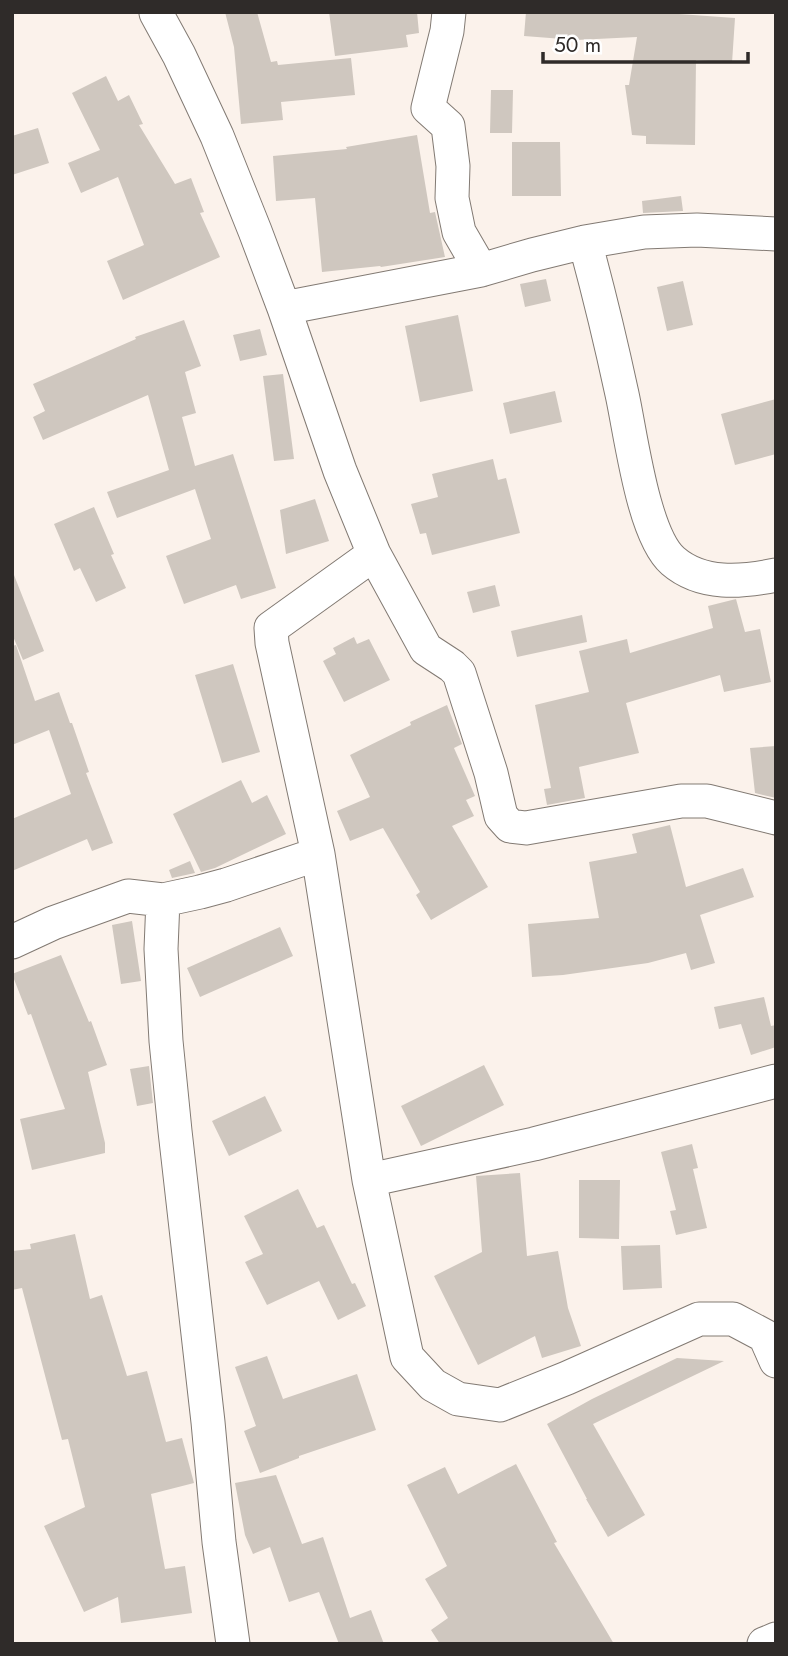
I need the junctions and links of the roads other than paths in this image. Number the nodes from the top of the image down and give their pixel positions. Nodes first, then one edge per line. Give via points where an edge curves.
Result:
1 (150, 12) edge
2 (449, 12) edge
3 (157, 13) edge
4 (776, 234) edge
5 (585, 243) junction
6 (481, 270) junction
7 (284, 309) junction
8 (374, 555) junction
9 (776, 575) edge
10 (776, 818) edge
11 (318, 854) junction
12 (163, 900) junction
13 (12, 942) edge
14 (776, 1081) edge
15 (369, 1180) junction
16 (776, 1361) edge
17 (776, 1639) edge
18 (233, 1644) edge
19 (764, 1644) edge

1 - 3 street
2 - 6 street via 428,108 449,126 452,198 459,232
3 - 7 street via 217,136
4 - 5 street via 644,232
5 - 6 street
5 - 9 street via 642,488 661,547 672,561 706,578 728,581
6 - 7 street
7 - 8 street
8 - 10 street via 426,649 459,673 501,816 510,826 526,828 707,800
8 - 11 street via 271,628
11 - 12 street via 226,885
11 - 15 street
12 - 13 street via 128,896
12 - 18 street via 161,949 173,1118
14 - 15 street via 534,1144
15 - 16 street via 407,1357 433,1385 458,1399 500,1405 699,1320 733,1319 744,1324 765,1336
17 - 19 street

